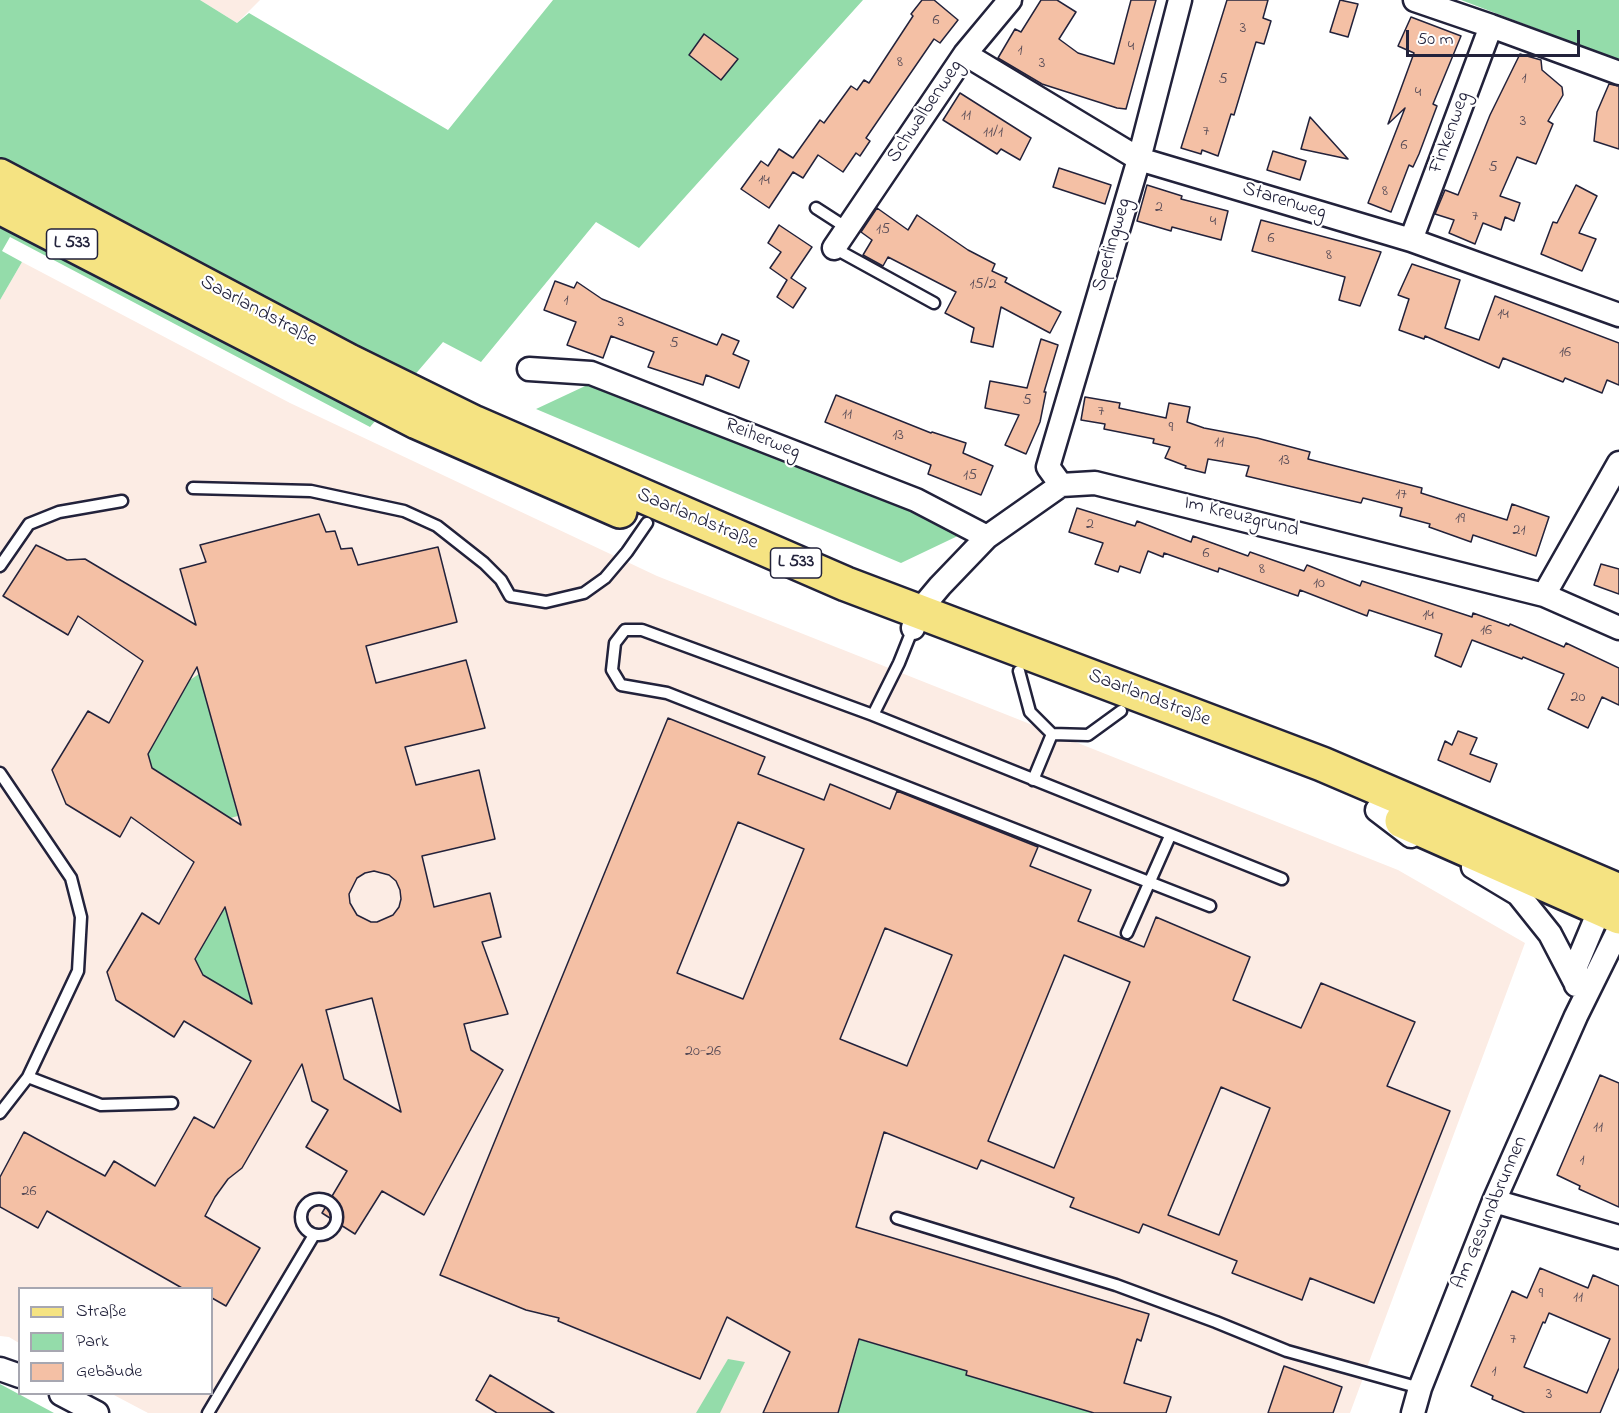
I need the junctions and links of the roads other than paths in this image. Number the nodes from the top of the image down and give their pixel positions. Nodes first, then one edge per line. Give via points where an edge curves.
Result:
1 (1010, 0) edge
2 (1180, 0) edge
3 (1415, 0) edge
4 (1491, 26) junction
5 (965, 54) junction
6 (1619, 74) edge
7 (1139, 159) junction
8 (0, 176) edge
9 (0, 207) edge
10 (816, 208) dead end
11 (847, 228) junction
12 (1410, 240) junction
13 (834, 248) joint
14 (934, 303) dead end
15 (1619, 315) edge
16 (529, 369) dead end
17 (1619, 463) edge
18 (1061, 485) junction
19 (193, 488) dead end
20 (122, 501) dead end
21 (647, 523) junction
22 (987, 537) junction
23 (0, 566) edge
24 (1544, 595) junction
25 (916, 620) junction
26 (1619, 628) edge
27 (1019, 671) junction
28 (1122, 711) junction
29 (873, 715) junction
30 (1052, 734) junction
31 (0, 772) edge
32 (1033, 780) junction
33 (1377, 810) junction
34 (1170, 836) junction
35 (1282, 879) dead end
36 (1210, 906) dead end
37 (1616, 910) edge
38 (1127, 933) dead end
39 (1576, 984) junction
40 (1576, 1016) junction
41 (28, 1077) junction
42 (172, 1103) dead end
43 (0, 1113) edge
44 (1494, 1201) junction
45 (897, 1218) dead end
46 (314, 1234) dead end
47 (1619, 1237) edge
48 (0, 1368) edge
49 (18, 1375) edge
50 (1420, 1388) junction
51 (63, 1395) edge
52 (97, 1413) edge
53 (208, 1413) edge
54 (1413, 1413) edge

1 - 5 street, Schwalbenweg
2 - 7 street, Sperlingweg
3 - 4 street
4 - 6 street
4 - 12 street, Finkenweg
5 - 7 street, Starenweg
5 - 11 street, Schwalbenweg
7 - 12 street, Starenweg
7 - 18 street, Sperlingweg via 1048,466
8 - 25 main road, Saarlandstraße / L 533 via 349,361 475,423 846,584
9 - 21 main road, Saarlandstraße / L 533 via 417,422
10 - 11 lane
11 - 13 street, Schwalbenweg
12 - 15 street, Starenweg
13 - 14 lane, Schwalbenweg
16 - 22 street, Reiherweg via 591,373 916,500
17 - 24 street
18 - 22 street
18 - 24 street, Im Kreuzgrund via 1095,483 1127,490
19 - 21 lane via 311,491 404,511 437,525 484,563 510,596 546,602 584,593 605,578
20 - 23 lane via 59,512 29,524
21 - 25 main road, Saarlandstraße / L 533 via 775,576
22 - 25 street via 940,586
24 - 26 street, Im Kreuzgrund
25 - 27 main road, Saarlandstraße / L 533
25 - 29 lane
25 - 37 main road, Saarlandstraße / L 533 via 1322,764 1457,820
27 - 28 main road, Saarlandstraße / L 533
27 - 30 lane via 1030,712
28 - 30 lane via 1088,735
28 - 33 main road, Saarlandstraße / L 533
29 - 32 lane
29 - 36 lane via 642,630 625,630 615,643 612,670 621,685 667,693
30 - 32 lane
31 - 41 lane via 70,878 81,917 78,971
32 - 34 lane
33 - 37 main road, Saarlandstraße / L 533
33 - 39 street, Am Gesundbrunnen via 1411,836 1518,894 1550,934
34 - 35 lane
34 - 38 lane
37 - 39 street, Am Gesundbrunnen via 1594,923 1576,966
37 - 40 street, Am Gesundbrunnen
39 - 40 street, Am Gesundbrunnen
40 - 44 street, Am Gesundbrunnen
41 - 42 lane via 101,1106
41 - 43 lane
44 - 47 street
44 - 50 street, Am Gesundbrunnen
45 - 50 lane via 1116,1285 1287,1351
46 - 53 lane
48 - 49 street
50 - 54 street, Am Gesundbrunnen
51 - 52 street

